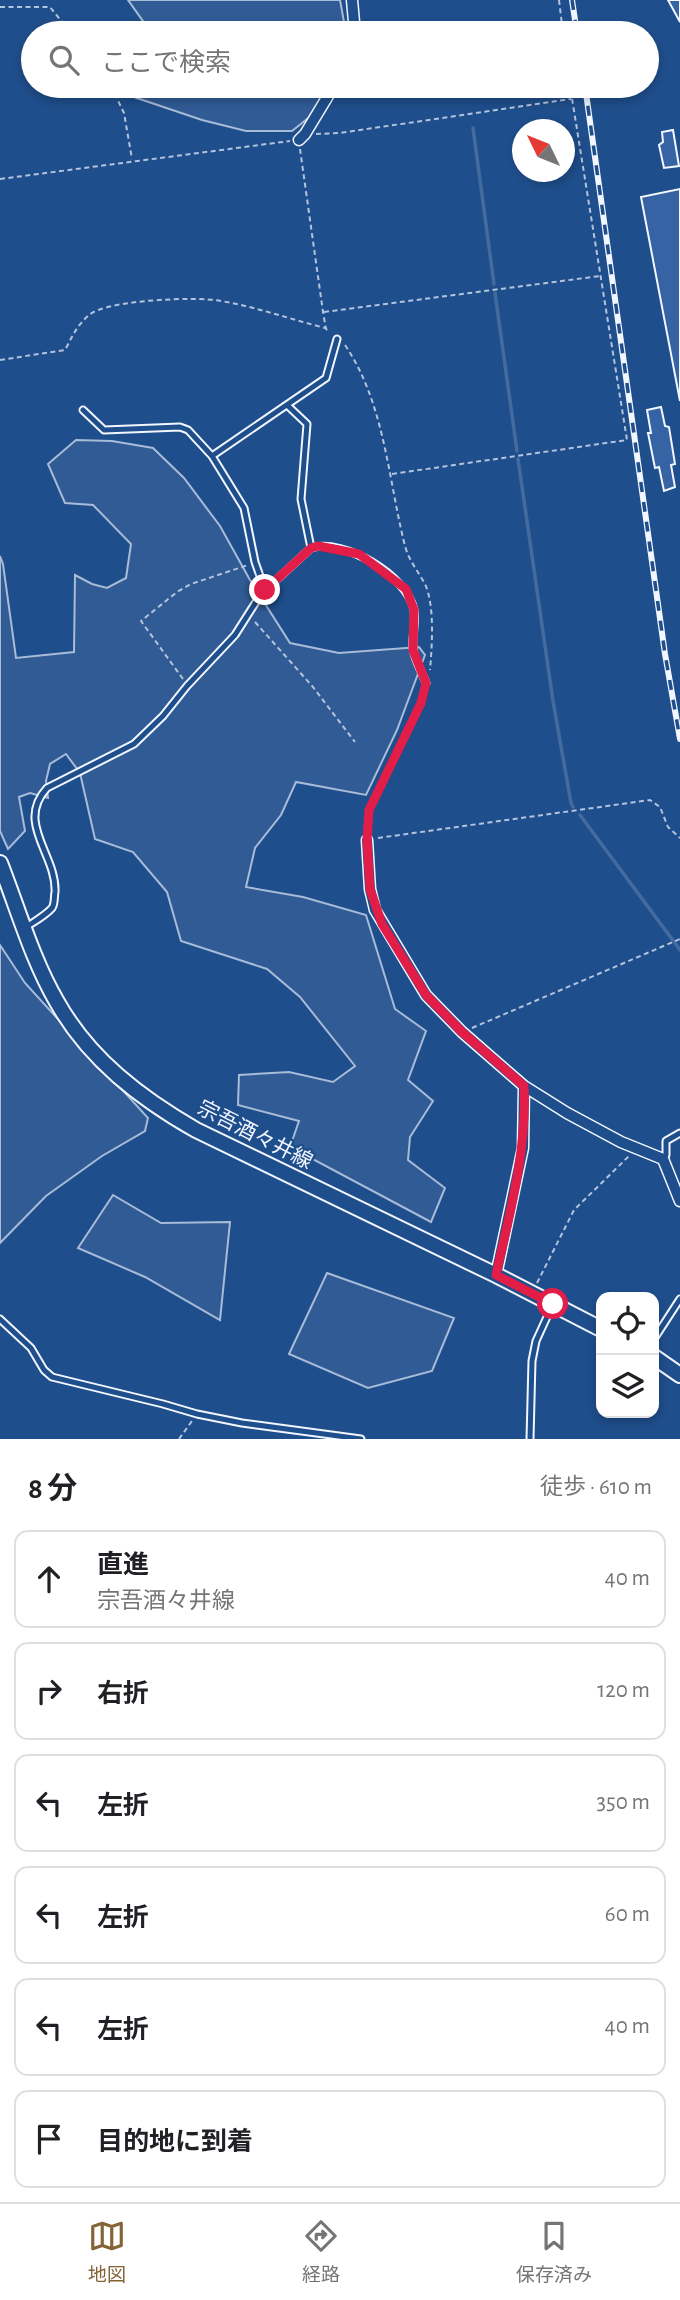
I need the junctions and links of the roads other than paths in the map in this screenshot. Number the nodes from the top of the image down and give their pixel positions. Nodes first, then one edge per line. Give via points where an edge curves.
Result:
1 (352, 0) edge
2 (354, 21) edge
3 (326, 98) edge
4 (302, 137) road end
5 (337, 339) road end
6 (287, 405) junction
7 (83, 410) dead end
8 (212, 456) junction
9 (311, 548) junction
10 (265, 590) junction
11 (426, 683) road end
12 (367, 840) road end
13 (0, 863) edge
14 (25, 928) junction
15 (524, 1086) junction
16 (680, 1133) edge
17 (663, 1159) junction
18 (680, 1201) edge
19 (496, 1275) junction
20 (680, 1299) edge
21 (553, 1304) junction
22 (0, 1319) edge
23 (596, 1326) edge
24 (659, 1331) edge
25 (659, 1360) edge
26 (680, 1375) edge
27 (361, 1439) edge
28 (530, 1439) edge

1 - 2 street
3 - 4 street
5 - 6 lane via 326,378
6 - 8 lane
6 - 9 lane via 307,424 301,499
7 - 8 lane via 104,429 180,427
8 - 10 lane via 244,508
9 - 10 lane
9 - 11 lane via 359,554 406,589 414,610 413,650
10 - 14 lane via 235,635 134,744 38,798 34,811 37,834 56,880 54,901 52,908
12 - 15 street via 370,889 382,924 426,995
13 - 14 main road, 宗吾酒々井線
14 - 19 main road, 宗吾酒々井線 via 68,1020 109,1069 166,1114
15 - 17 street via 567,1113
15 - 19 street via 523,1148
16 - 17 lane via 666,1141
17 - 18 street
19 - 21 main road, 宗吾酒々井線
20 - 24 lane
21 - 23 main road, 宗吾酒々井線
21 - 28 lane via 536,1340 532,1361
22 - 27 lane via 32,1348 52,1377 197,1414
25 - 26 main road

